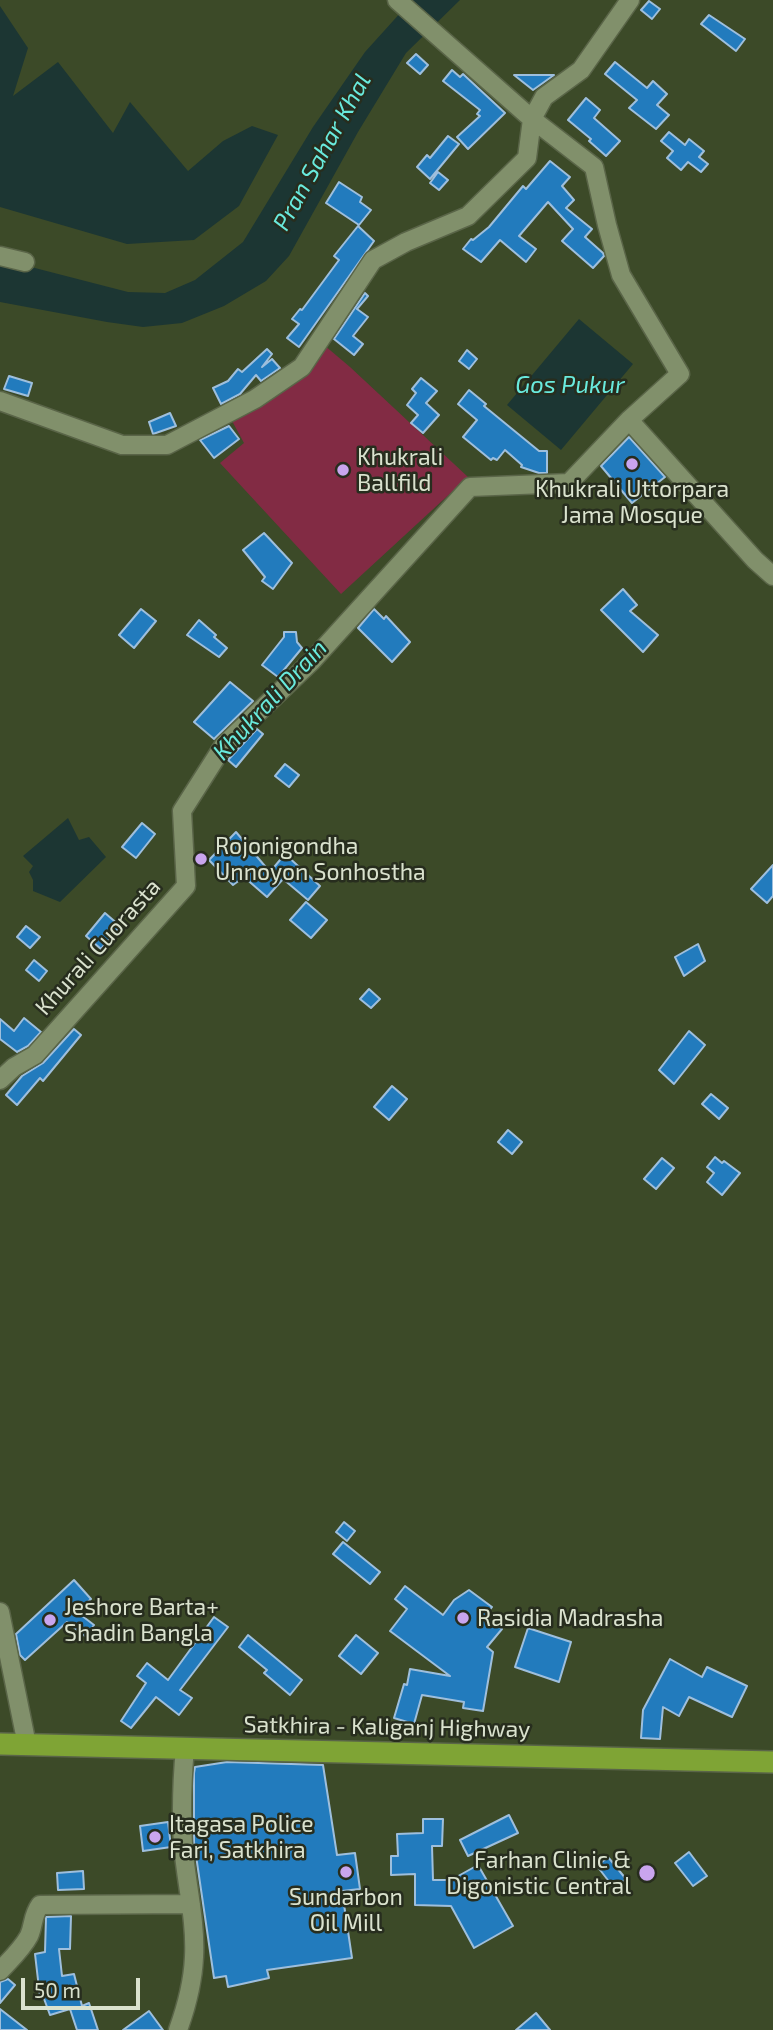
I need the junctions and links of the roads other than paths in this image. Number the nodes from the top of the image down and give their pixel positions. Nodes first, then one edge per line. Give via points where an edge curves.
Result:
1 (397, 0) edge
2 (630, 0) edge
3 (532, 119) junction
4 (0, 256) edge
5 (24, 262) dead end
6 (0, 401) edge
7 (629, 420) junction
8 (773, 576) edge
9 (0, 1080) edge
10 (0, 1612) edge
11 (0, 1744) edge
12 (27, 1745) junction
13 (185, 1748) junction
14 (773, 1762) edge
15 (191, 1904) junction
16 (0, 1970) edge
17 (178, 2030) edge

1 - 3 street
2 - 3 street via 581,70 544,97
3 - 6 street via 527,158 468,216 373,260 302,367 255,399 167,445 122,444
3 - 7 street, Khurali Cuorasta via 594,167 621,275 680,374
4 - 5 street
7 - 8 street
7 - 9 street, Khurali Cuorasta via 569,483 470,487 312,661 224,745 182,811 186,886 35,1055
10 - 12 street
11 - 12 highway, Satkhira - Kaliganj Highway
12 - 13 highway, Satkhira - Kaliganj Highway
13 - 14 highway, Satkhira - Kaliganj Highway
13 - 15 street via 183,1847
15 - 16 street via 40,1905 33,1914 30,1934
15 - 17 street via 194,1957

